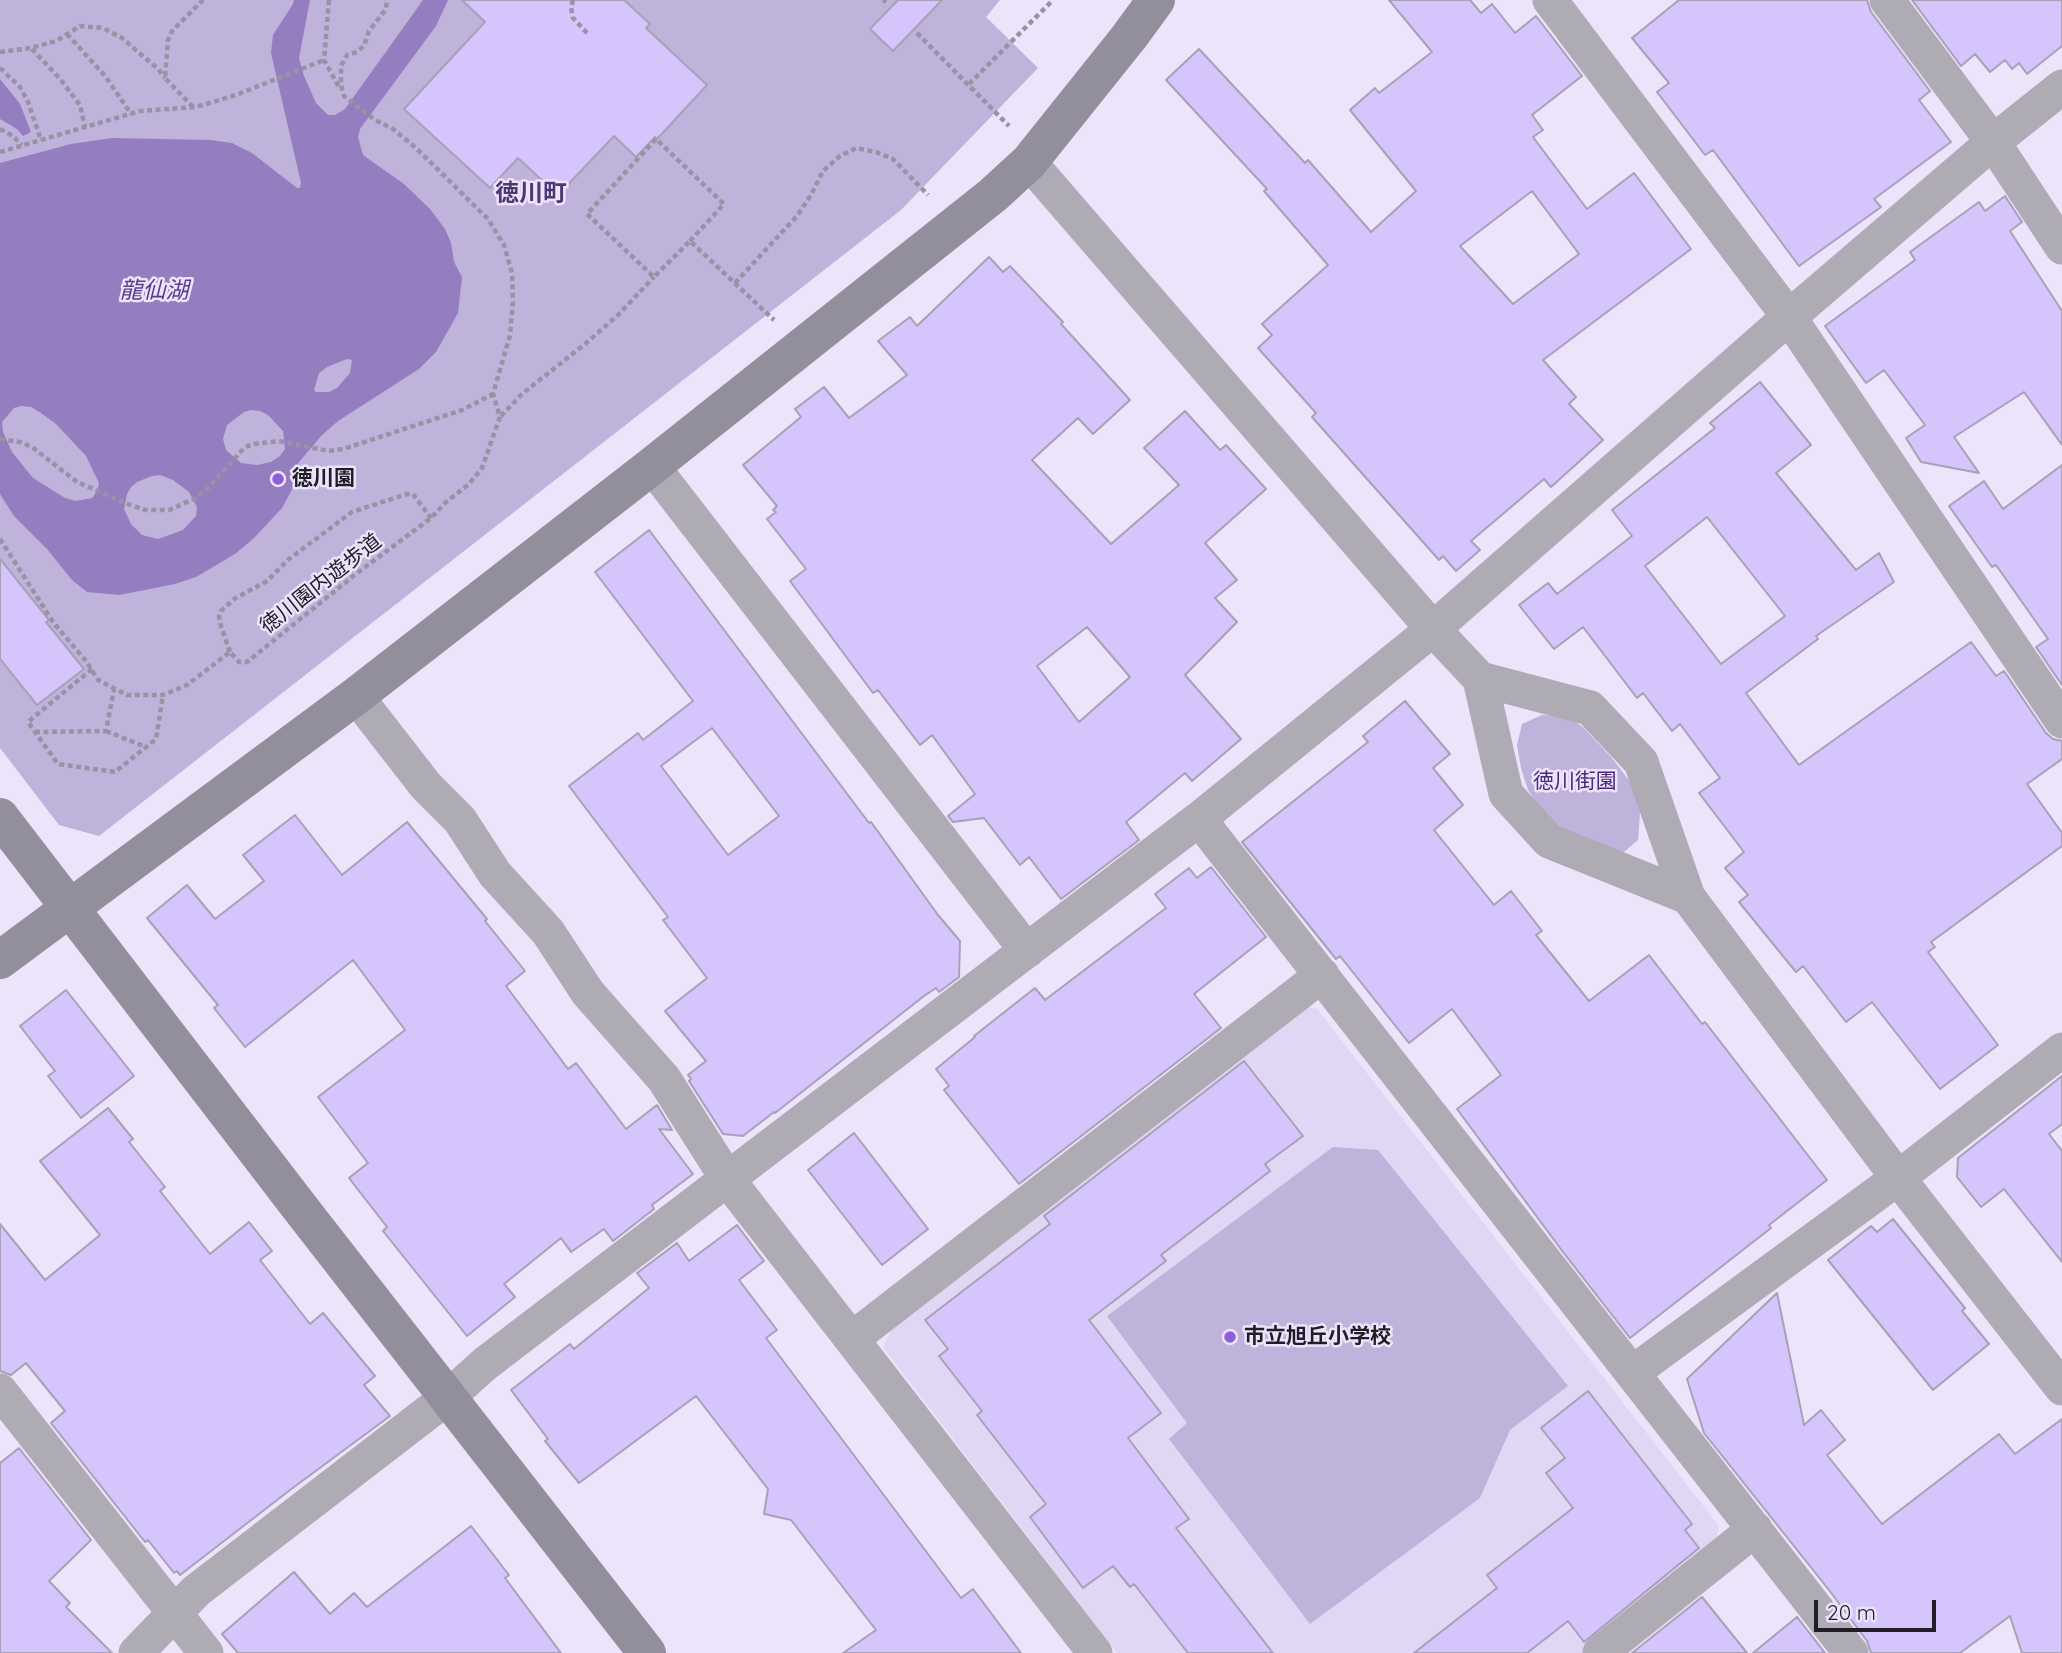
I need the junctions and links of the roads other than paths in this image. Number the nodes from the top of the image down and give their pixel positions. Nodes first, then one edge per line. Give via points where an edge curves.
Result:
1 (1156, 0) edge
2 (1550, 0) edge
3 (1887, 0) edge
4 (2062, 87) edge
5 (1993, 142) junction
6 (1029, 162) junction
7 (2062, 247) edge
8 (1789, 317) junction
9 (652, 466) junction
10 (1433, 629) junction
11 (1480, 680) junction
12 (356, 696) junction
13 (2062, 721) edge
14 (0, 817) edge
15 (1199, 819) junction
16 (1688, 897) junction
17 (71, 909) junction
18 (1027, 951) junction
19 (0, 960) edge
20 (1322, 975) junction
21 (2062, 1050) edge
22 (1898, 1178) junction
23 (728, 1180) junction
24 (853, 1338) junction
25 (1632, 1373) junction
26 (2062, 1388) edge
27 (0, 1391) edge
28 (448, 1397) junction
29 (1755, 1529) junction
30 (175, 1614) junction
31 (136, 1653) edge
32 (206, 1653) edge
33 (647, 1653) edge
34 (1095, 1653) edge
35 (1600, 1653) edge
36 (1851, 1653) edge

1 - 6 street
2 - 8 street
3 - 5 street
4 - 5 street
5 - 7 street
5 - 8 street
6 - 9 street
6 - 10 street
8 - 10 street
8 - 13 street
9 - 12 street
9 - 18 street
10 - 11 street
10 - 15 street
11 - 16 street via 1506,794 1549,841
11 - 16 street via 1590,708 1641,762
12 - 17 street
12 - 23 street via 426,786 460,820 495,874 548,932 589,993 664,1079
14 - 17 street
15 - 18 street
15 - 20 street
16 - 22 street
17 - 19 street
17 - 28 street
18 - 23 street
20 - 24 street
20 - 25 street
21 - 22 street
22 - 25 street
22 - 26 street
23 - 24 street
23 - 28 street via 486,1363
24 - 34 street
25 - 29 street
27 - 30 street
28 - 30 street via 196,1591
28 - 33 street
29 - 35 street
29 - 36 street
30 - 31 street
30 - 32 street

